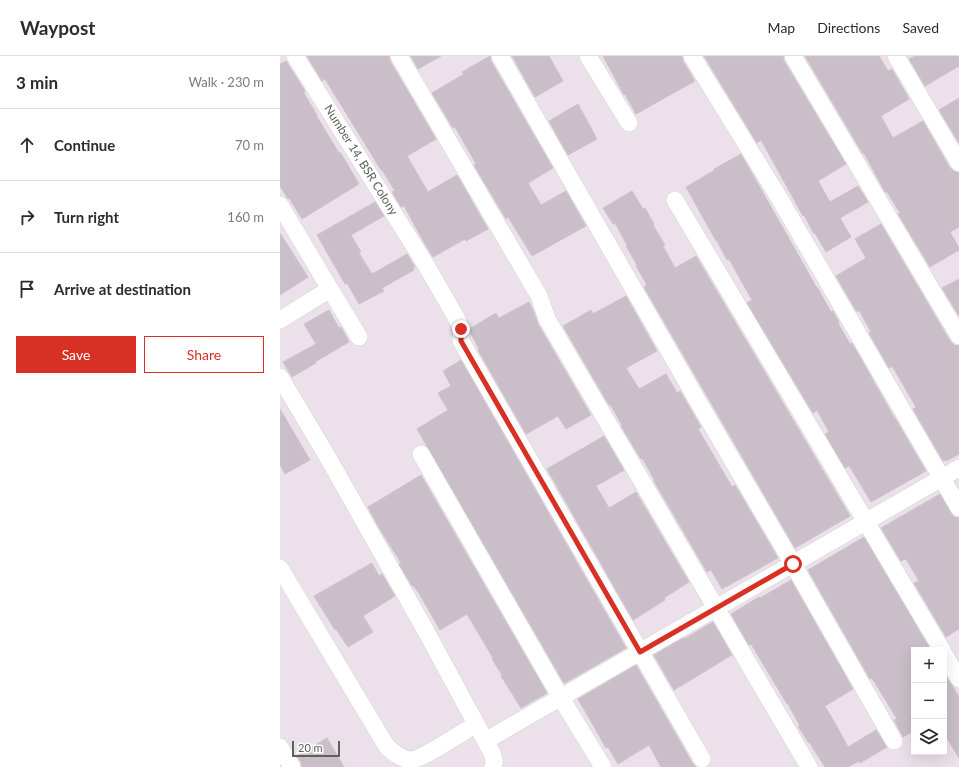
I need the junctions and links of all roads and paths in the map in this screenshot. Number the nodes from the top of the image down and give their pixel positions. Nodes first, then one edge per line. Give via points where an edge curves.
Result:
1 (295, 56) edge
2 (399, 56) edge
3 (500, 56) edge
4 (588, 56) edge
5 (692, 56) edge
6 (793, 56) edge
7 (896, 56) edge
8 (629, 123) dead end
9 (959, 163) edge
10 (675, 200) dead end
11 (280, 206) edge
12 (330, 289) junction
13 (280, 320) edge
14 (959, 336) edge
15 (359, 337) dead end
16 (280, 377) edge
17 (421, 454) dead end
18 (959, 468) edge
19 (942, 478) junction
20 (959, 508) edge
21 (866, 522) junction
22 (793, 564) junction
23 (280, 568) edge
24 (716, 609) junction
25 (940, 647) edge
26 (640, 652) junction
27 (947, 659) edge
28 (959, 679) edge
29 (561, 698) junction
30 (476, 724) junction
31 (894, 740) dead end
32 (486, 742) junction
33 (280, 747) edge
34 (702, 759) dead end
35 (420, 763) edge
36 (292, 767) edge
37 (493, 767) edge
38 (603, 767) edge
39 (809, 767) edge

1 - 26 street, Number 14, BSR Colony via 426,265 457,319 461,329 461,341
2 - 24 street via 539,296 547,319
3 - 22 street
4 - 8 street
5 - 19 street via 778,196
6 - 14 street
7 - 9 street
10 - 21 street
11 - 12 street
12 - 13 street
12 - 15 street
16 - 30 street via 422,624
17 - 29 street
18 - 19 street
19 - 20 street
19 - 21 street
21 - 22 street
21 - 25 street
22 - 24 street
22 - 31 street
23 - 35 street via 387,747 403,758
24 - 26 street
24 - 39 street
26 - 29 street
26 - 34 street, Number 14, BSR Colony
27 - 28 street
29 - 32 street
29 - 38 street
30 - 32 street
30 - 35 street via 424,755
32 - 37 street via 494,757
33 - 36 street

